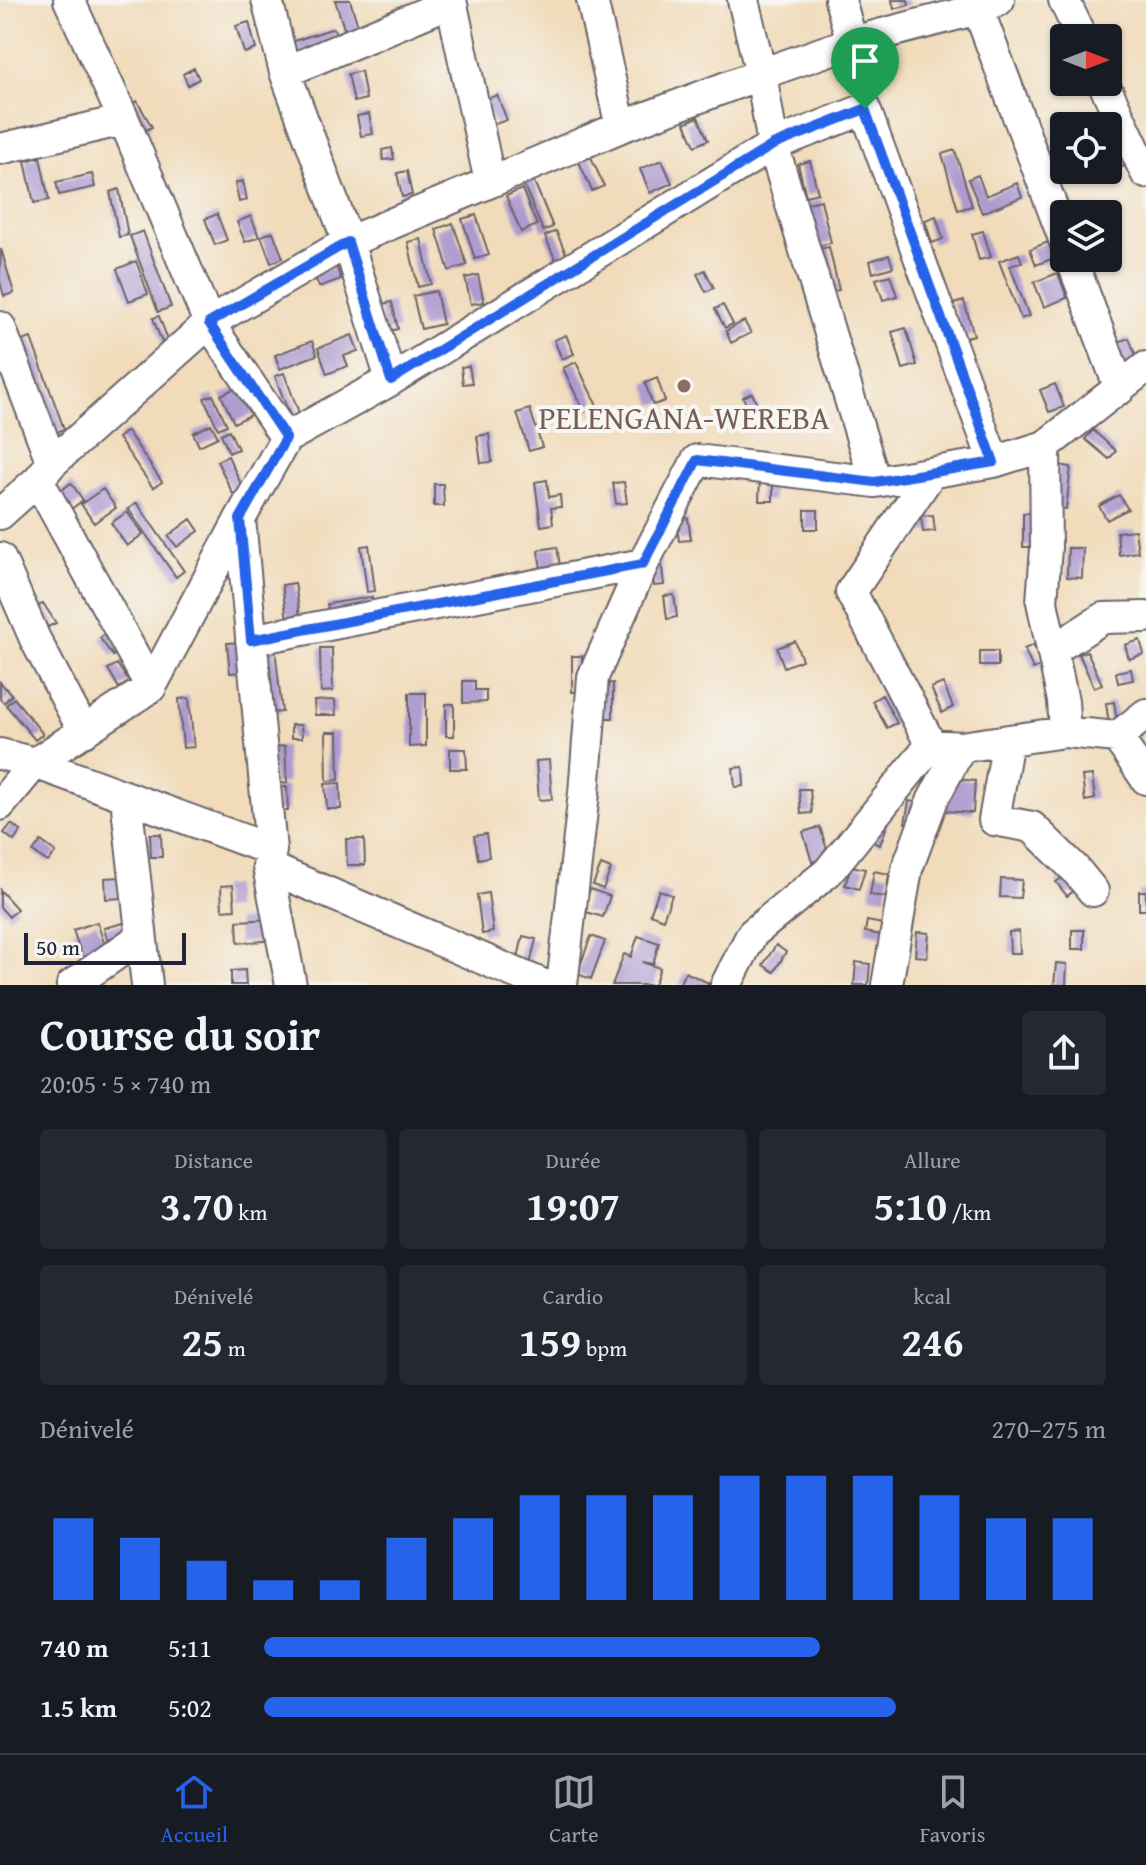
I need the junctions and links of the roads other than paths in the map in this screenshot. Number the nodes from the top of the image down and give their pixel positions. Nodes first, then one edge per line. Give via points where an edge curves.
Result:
1 (69, 0) edge
2 (267, 0) edge
3 (592, 0) edge
4 (743, 0) edge
5 (840, 0) edge
6 (1064, 0) edge
7 (451, 1) edge
8 (988, 4) edge
9 (923, 11) edge
10 (1075, 24) edge
11 (852, 42) junction
12 (285, 72) junction
13 (761, 74) junction
14 (1110, 96) edge
15 (124, 120) junction
16 (621, 127) junction
17 (773, 145) junction
18 (0, 149) edge
19 (1146, 173) edge
20 (490, 182) junction
21 (1051, 200) edge
22 (348, 242) junction
23 (1076, 272) edge
24 (209, 323) junction
25 (0, 327) edge
26 (1146, 367) edge
27 (391, 380) junction
28 (1120, 389) junction
29 (286, 438) junction
30 (1045, 446) junction
31 (994, 462) junction
32 (45, 472) junction
33 (931, 473) junction
34 (875, 482) junction
35 (0, 514) edge
36 (240, 519) junction
37 (0, 558) edge
38 (643, 564) junction
39 (1146, 617) edge
40 (251, 640) junction
41 (1052, 651) junction
42 (151, 687) junction
43 (1146, 714) edge
44 (84, 732) junction
45 (1065, 732) junction
46 (1117, 737) junction
47 (1008, 740) junction
48 (931, 745) junction
49 (961, 747) junction
50 (0, 754) edge
51 (35, 763) junction
52 (1146, 779) edge
53 (126, 798) junction
54 (0, 805) edge
55 (270, 858) junction
56 (1093, 891) dead end
57 (141, 937) junction
58 (72, 985) edge
59 (147, 985) edge
60 (291, 985) edge
61 (544, 985) edge
62 (562, 985) edge
63 (726, 985) edge
64 (887, 985) edge

1 - 15 street
2 - 12 street
3 - 16 street
4 - 13 street
5 - 11 street
6 - 10 street
7 - 12 street
7 - 20 street
8 - 9 street
8 - 21 street
9 - 11 street
11 - 13 street
12 - 22 street
13 - 16 street
13 - 17 street
14 - 19 street
15 - 18 street
15 - 24 street
16 - 20 street
17 - 27 street
17 - 31 street via 865,109
17 - 34 street
20 - 22 street
22 - 24 street
22 - 27 street
23 - 28 street
24 - 29 street
24 - 32 street
25 - 32 street
26 - 28 street
27 - 29 street
28 - 30 street
29 - 36 street
30 - 31 street
30 - 41 street via 1042,602
31 - 33 street
32 - 35 street
32 - 42 street
33 - 34 street
33 - 48 street via 851,592
34 - 38 street via 697,460
36 - 40 street
36 - 42 street
37 - 44 street
38 - 40 street
38 - 62 street via 593,677
39 - 41 street via 1103,618
40 - 55 street
41 - 45 street
42 - 44 street
43 - 46 street
44 - 51 street
45 - 46 street
45 - 47 street
46 - 52 street
47 - 49 street
47 - 56 street via 994,820 1032,827
48 - 49 street
48 - 63 street via 828,872 752,934
49 - 64 street via 933,799 907,869
50 - 51 street
51 - 53 street
51 - 54 street
53 - 55 street
53 - 57 street
55 - 60 street
55 - 61 street
57 - 58 street
57 - 59 street

